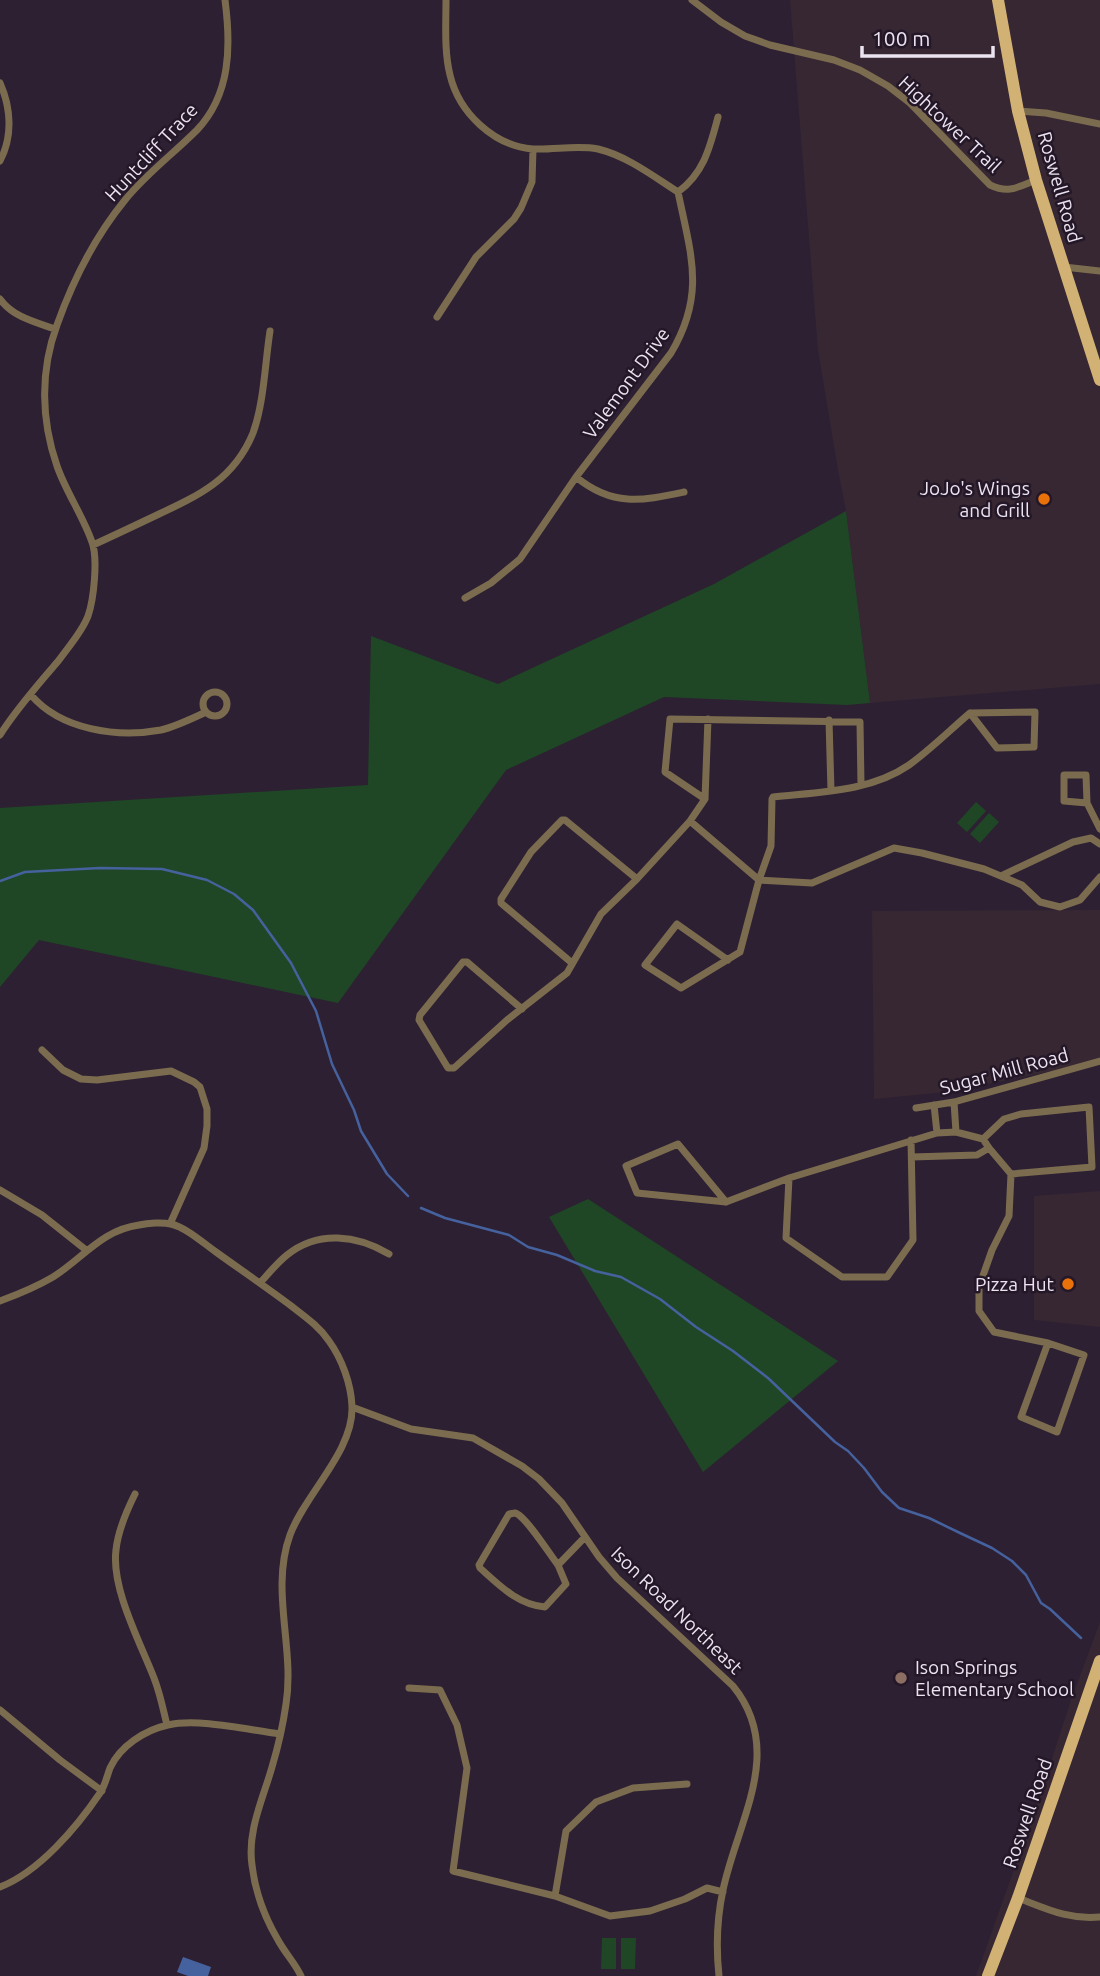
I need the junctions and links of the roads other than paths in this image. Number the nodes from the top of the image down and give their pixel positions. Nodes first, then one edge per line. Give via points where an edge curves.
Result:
1 (225, 0) edge
2 (446, 0) edge
3 (692, 0) edge
4 (998, 0) edge
5 (0, 83) edge
6 (1018, 111) junction
7 (718, 117) dead end
8 (1100, 124) edge
9 (533, 149) junction
10 (0, 161) edge
11 (1036, 180) junction
12 (678, 192) junction
13 (1064, 267) junction
14 (1100, 271) edge
15 (0, 299) edge
16 (437, 317) dead end
17 (55, 329) junction
18 (270, 331) dead end
19 (1100, 380) edge
20 (576, 477) junction
21 (684, 492) dead end
22 (93, 545) junction
23 (465, 598) dead end
24 (30, 695) junction
25 (206, 712) dead end
26 (970, 713) junction
27 (708, 719) junction
28 (829, 720) junction
29 (0, 735) edge
30 (861, 785) junction
31 (831, 791) junction
32 (705, 799) junction
33 (1087, 803) junction
34 (690, 821) junction
35 (1100, 829) edge
36 (1100, 844) edge
37 (1002, 876) junction
38 (1100, 877) edge
39 (637, 879) junction
40 (759, 880) junction
41 (727, 960) junction
42 (572, 963) junction
43 (522, 1009) junction
44 (41, 1050) dead end
45 (1100, 1061) edge
46 (954, 1102) junction
47 (934, 1105) junction
48 (916, 1108) dead end
49 (956, 1132) junction
50 (937, 1133) junction
51 (983, 1139) junction
52 (911, 1140) junction
53 (989, 1148) junction
54 (912, 1157) junction
55 (1011, 1174) junction
56 (789, 1178) junction
57 (0, 1190) edge
58 (726, 1202) junction
59 (170, 1224) junction
60 (86, 1250) junction
61 (390, 1254) dead end
62 (260, 1283) junction
63 (0, 1301) edge
64 (1048, 1343) junction
65 (352, 1407) junction
66 (135, 1494) dead end
67 (585, 1536) junction
68 (558, 1565) junction
69 (1100, 1661) edge
70 (409, 1688) dead end
71 (0, 1710) edge
72 (167, 1725) junction
73 (280, 1734) junction
74 (687, 1784) dead end
75 (102, 1791) junction
76 (0, 1887) edge
77 (723, 1892) junction
78 (555, 1896) junction
79 (1018, 1898) junction
80 (1100, 1917) edge
81 (302, 1976) edge
82 (719, 1976) edge
83 (988, 1976) edge

1 - 17 street, Huntcliff Trace via 229,52 216,102 197,129 144,178 108,221 78,272
2 - 9 street via 447,58 461,103 486,130 508,143
3 - 11 street, Hightower Trail via 745,36 834,60 888,86 990,185 1011,190
4 - 6 main road, Roswell Road
5 - 10 street via 9,123
6 - 8 street
6 - 11 main road, Roswell Road
7 - 12 street via 701,168
9 - 12 street via 605,151
9 - 16 street via 531,182 522,208 477,257
11 - 13 main road, Roswell Road
12 - 20 street, Valemont Drive via 693,264 693,292 681,336
13 - 14 street
13 - 19 main road, Roswell Road
15 - 17 street via 20,316
17 - 22 street, Huntcliff Trace via 45,379 47,428 58,469
18 - 22 street via 253,432 226,475 195,497
20 - 21 street via 598,492 623,500
20 - 23 street, Valemont Drive via 520,559
22 - 24 street, Huntcliff Trace via 94,580 87,619
24 - 25 street via 65,719 113,733 163,729
24 - 29 street, Huntcliff Trace
26 - 26 street via 997,748 1034,747 1035,712
26 - 30 street via 909,765 887,778
27 - 28 street
27 - 32 street
27 - 32 street via 670,719 665,772
28 - 30 street via 861,722
28 - 31 street
30 - 31 street
31 - 40 street via 772,799 771,846
32 - 34 street
33 - 33 street via 1064,801 1064,775 1086,775
33 - 35 street
34 - 39 street
34 - 40 street
36 - 37 street via 1091,838 1073,842
37 - 38 street via 1022,884 1040,902 1060,906 1080,900
37 - 40 street via 894,848 812,883
39 - 42 street via 601,914
39 - 42 street via 565,820 531,852 501,903
40 - 41 street via 740,952
41 - 41 street via 681,988 645,964 677,924
42 - 43 street via 567,973
43 - 43 street via 454,1068 448,1068 419,1020 467,961
44 - 59 street via 80,1079 171,1071 200,1087 207,1109 204,1148
45 - 46 street, Sugar Mill Road
46 - 47 street, Sugar Mill Road
46 - 49 street
47 - 48 street, Sugar Mill Road
47 - 50 street
49 - 50 street
49 - 51 street
50 - 52 street
51 - 53 street
51 - 55 street via 1004,1119 1089,1107 1092,1167
52 - 54 street
52 - 56 street
53 - 54 street via 976,1155
53 - 55 street
54 - 56 street via 913,1240 887,1277 842,1277 786,1238
55 - 64 street via 1009,1216 979,1287 979,1311 994,1332
56 - 58 street
57 - 60 street via 42,1214
58 - 58 street via 678,1143 626,1166 637,1193
59 - 60 street via 138,1225
59 - 62 street
60 - 63 street via 55,1276
61 - 62 street via 356,1239 320,1239 289,1254
62 - 65 street via 329,1341 346,1374
64 - 64 street via 1084,1355 1058,1432 1021,1417
65 - 67 street, Ison Road Northeast via 411,1429 472,1438 539,1479
65 - 73 street via 342,1448 297,1521 286,1549 281,1598 288,1685
66 - 72 street via 119,1532 116,1568
67 - 68 street
67 - 77 street, Ison Road Northeast via 617,1578 733,1686 746,1705 756,1739 757,1772
68 - 68 street via 525,1521 512,1512 479,1565 517,1598 537,1607 545,1607 566,1584
69 - 79 main road, Roswell Road
70 - 78 street via 440,1690 457,1725 467,1768 453,1871
71 - 75 street
72 - 73 street via 193,1722
72 - 75 street via 123,1749
73 - 81 street via 254,1825 251,1862 267,1919
74 - 78 street via 633,1788 596,1802 566,1832
75 - 76 street via 43,1861
77 - 78 street via 707,1888 650,1911 610,1916
77 - 82 street, Ison Road Northeast
79 - 80 street via 1067,1916
79 - 83 main road, Roswell Road

